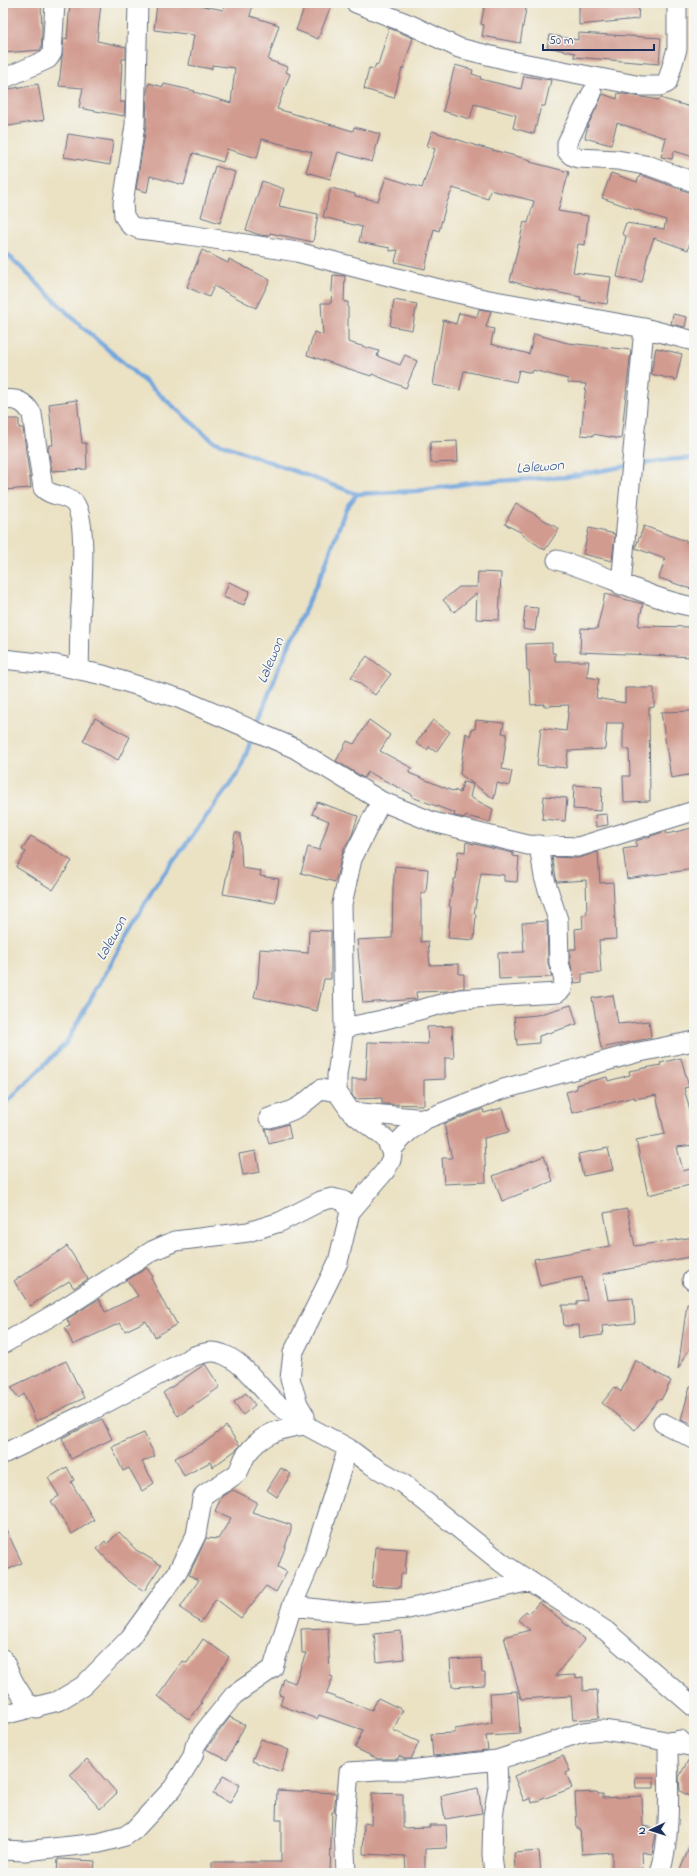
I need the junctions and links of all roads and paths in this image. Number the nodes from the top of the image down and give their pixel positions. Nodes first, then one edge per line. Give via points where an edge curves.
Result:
1 (55, 3) edge
2 (138, 3) edge
3 (356, 3) edge
4 (677, 3) edge
5 (3, 79) edge
6 (597, 86) junction
7 (694, 182) edge
8 (644, 328) junction
9 (694, 340) edge
10 (3, 400) edge
11 (557, 560) dead end
12 (622, 585) junction
13 (694, 607) edge
14 (3, 659) edge
15 (80, 670) junction
16 (382, 801) junction
17 (694, 811) edge
18 (539, 845) junction
19 (344, 1028) junction
20 (694, 1041) edge
21 (337, 1092) junction
22 (352, 1112) junction
23 (269, 1118) dead end
24 (426, 1119) junction
25 (391, 1150) junction
26 (350, 1212) junction
27 (3, 1344) edge
28 (663, 1423) dead end
29 (305, 1425) junction
30 (694, 1439) edge
31 (348, 1448) junction
32 (3, 1454) edge
33 (530, 1581) junction
34 (292, 1606) junction
35 (3, 1659) edge
36 (694, 1707) edge
37 (37, 1708) junction
38 (3, 1715) edge
39 (694, 1737) edge
40 (668, 1743) junction
41 (694, 1747) edge
42 (497, 1760) junction
43 (3, 1850) edge
44 (346, 1873) edge
45 (494, 1873) edge
46 (660, 1873) edge

1 - 5 street via 52,53 48,59
2 - 8 street via 134,124 122,203 124,216 130,225 139,229 297,252 435,288
3 - 6 street via 459,48 583,74
4 - 6 street via 677,49 667,83 660,86
6 - 7 street via 567,144 572,156 650,166
8 - 9 street
8 - 12 street
10 - 15 street via 20,400 32,414 43,488 46,492 71,500 78,508 84,567
11 - 12 street via 582,567
12 - 13 street via 676,604
14 - 15 street
15 - 16 street via 104,674 181,699 294,748
16 - 18 street via 432,822 528,845
16 - 19 street via 352,859 342,904
17 - 18 street via 578,847
18 - 19 street via 544,878 558,920 559,963 564,980 562,989 557,993 460,999
19 - 21 street
20 - 24 street via 636,1053 500,1090
21 - 22 street
21 - 23 street via 321,1089 293,1111
22 - 24 street
22 - 25 street via 386,1139
24 - 25 street via 408,1132
25 - 26 street via 391,1160 385,1170
26 - 27 street via 344,1201 332,1198 280,1222 248,1232 175,1241 152,1251
26 - 29 street via 338,1262 293,1353 290,1379 298,1404 306,1416
28 - 30 street
29 - 31 street
29 - 32 street via 275,1402 230,1358 207,1351
29 - 37 street via 285,1427 262,1438 246,1455 237,1473 204,1495 196,1535 180,1566 129,1639 83,1686 58,1701
31 - 33 street via 402,1483 502,1563
31 - 34 street via 315,1552
33 - 34 street via 408,1610 354,1613
33 - 36 street via 606,1631
34 - 43 street via 273,1668 234,1695 204,1732 173,1788 134,1830 125,1836 99,1843 25,1851
35 - 37 street via 26,1702
37 - 38 street
39 - 40 street
40 - 41 street
40 - 42 street via 602,1730 583,1732
40 - 46 street via 665,1857
42 - 44 street via 409,1770 349,1772 344,1830
42 - 45 street via 498,1788 493,1816

